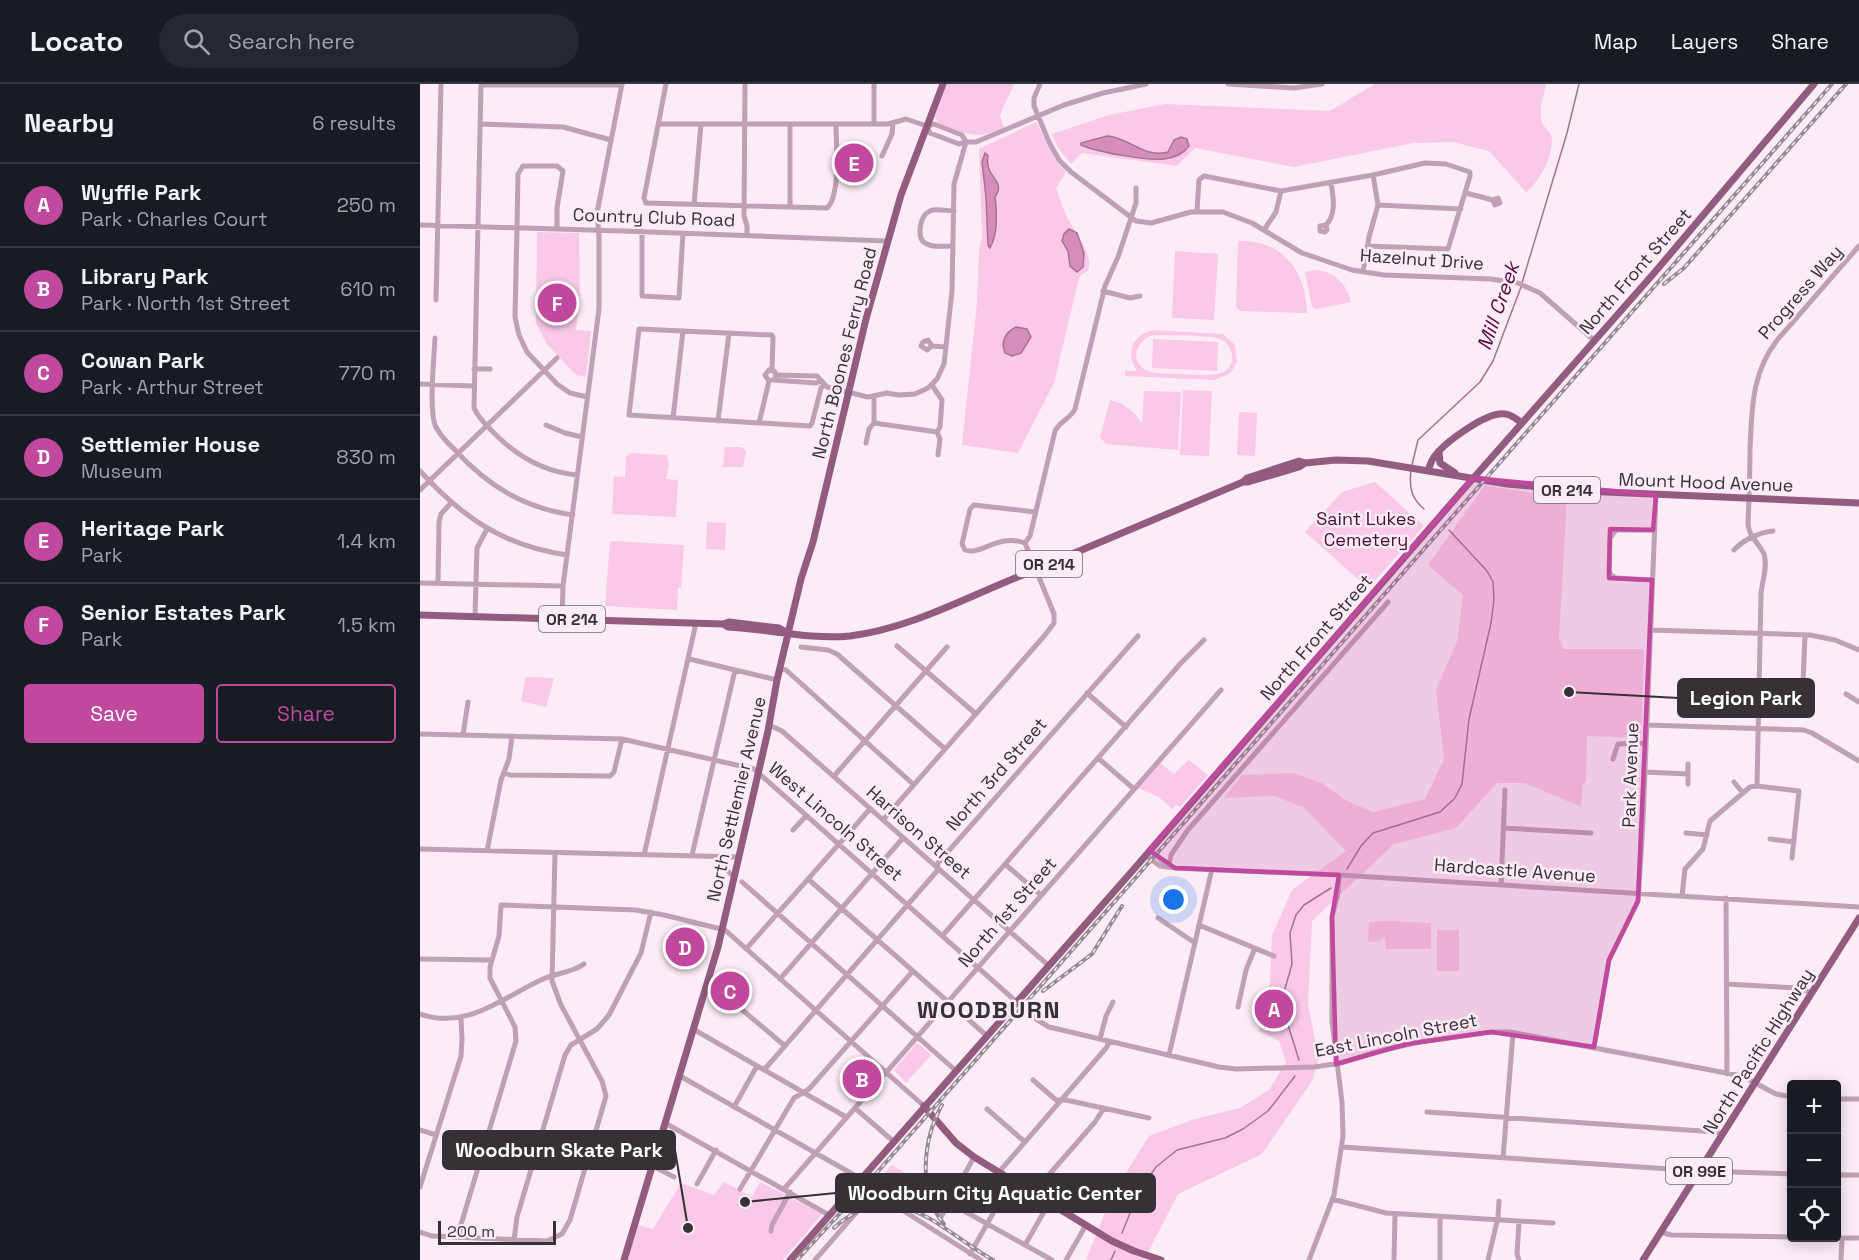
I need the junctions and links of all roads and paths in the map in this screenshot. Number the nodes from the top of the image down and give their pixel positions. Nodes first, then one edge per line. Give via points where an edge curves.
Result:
1 (441, 84) edge
2 (481, 84) edge
3 (666, 84) edge
4 (745, 84) edge
5 (874, 84) edge
6 (943, 84) edge
7 (1040, 84) edge
8 (1146, 84) edge
9 (1228, 84) edge
10 (1322, 84) edge
11 (1814, 84) edge
12 (622, 85) edge
13 (1129, 86) edge
14 (1287, 86) edge
15 (1038, 117) junction
16 (892, 123) junction
17 (480, 124) junction
18 (659, 124) junction
19 (701, 124) junction
20 (744, 124) junction
21 (790, 124) junction
22 (836, 124) junction
23 (874, 124) junction
24 (927, 126) junction
25 (611, 140) junction
26 (966, 142) junction
27 (882, 156) dead end
28 (1374, 175) junction
29 (1331, 182) junction
30 (1136, 188) dead end
31 (1281, 190) junction
32 (1466, 193) junction
33 (1493, 200) dead end
34 (694, 204) junction
35 (744, 206) junction
36 (1378, 206) junction
37 (790, 207) junction
38 (1461, 209) junction
39 (954, 211) junction
40 (1197, 211) junction
41 (1131, 218) junction
42 (420, 225) edge
43 (1326, 225) dead end
44 (438, 226) junction
45 (477, 226) junction
46 (517, 228) junction
47 (557, 229) junction
48 (598, 230) junction
49 (1264, 230) junction
50 (642, 231) junction
51 (682, 233) junction
52 (747, 235) junction
53 (887, 242) junction
54 (953, 246) junction
55 (1367, 246) junction
56 (1859, 246) edge
57 (1363, 272) junction
58 (1103, 291) junction
59 (1140, 296) dead end
60 (436, 300) dead end
61 (683, 331) junction
62 (729, 333) junction
63 (435, 338) dead end
64 (1594, 340) junction
65 (932, 346) dead end
66 (946, 347) junction
67 (557, 358) dead end
68 (474, 369) junction
69 (490, 369) dead end
70 (544, 371) junction
71 (773, 376) junction
72 (823, 382) junction
73 (420, 384) edge
74 (434, 385) junction
75 (932, 385) junction
76 (474, 386) junction
77 (848, 393) junction
78 (874, 396) junction
79 (587, 397) junction
80 (673, 418) junction
81 (718, 421) junction
82 (759, 423) junction
83 (874, 423) junction
84 (1521, 423) junction
85 (546, 425) dead end
86 (487, 426) junction
87 (937, 432) junction
88 (582, 437) junction
89 (866, 443) dead end
90 (1439, 451) junction
91 (458, 453) junction
92 (938, 455) dead end
93 (1428, 470) junction
94 (420, 471) edge
95 (577, 476) junction
96 (1461, 476) junction
97 (429, 481) junction
98 (420, 489) edge
99 (1656, 495) junction
100 (1749, 499) junction
101 (451, 503) junction
102 (1859, 503) edge
103 (1035, 513) junction
104 (573, 515) junction
105 (487, 529) junction
106 (1653, 530) junction
107 (1773, 531) dead end
108 (1752, 538) junction
109 (1025, 543) junction
110 (1734, 550) dead end
111 (567, 555) junction
112 (1036, 569) junction
113 (1652, 580) junction
114 (420, 583) edge
115 (438, 583) junction
116 (476, 584) junction
117 (563, 586) junction
118 (1388, 602) dead end
119 (420, 615) edge
120 (475, 616) junction
121 (562, 619) junction
122 (696, 623) junction
123 (1650, 630) junction
124 (789, 633) junction
125 (1761, 633) junction
126 (1804, 635) junction
127 (1138, 636) dead end
128 (1204, 640) dead end
129 (897, 646) dead end
130 (801, 647) dead end
131 (947, 647) dead end
132 (1859, 650) edge
133 (689, 660) junction
134 (780, 669) junction
135 (735, 670) junction
136 (927, 671) junction
137 (777, 680) junction
138 (1803, 683) dead end
139 (1221, 690) dead end
140 (1087, 693) junction
141 (1846, 694) dead end
142 (468, 702) dead end
143 (1859, 702) edge
144 (896, 706) junction
145 (976, 714) junction
146 (769, 725) junction
147 (1647, 725) junction
148 (1126, 727) junction
149 (1759, 728) junction
150 (420, 734) edge
151 (463, 735) junction
152 (512, 736) junction
153 (622, 739) junction
154 (864, 741) junction
155 (1646, 743) junction
156 (668, 749) junction
157 (945, 749) junction
158 (1098, 758) junction
159 (714, 759) junction
160 (1613, 759) dead end
161 (1859, 761) edge
162 (1688, 764) dead end
163 (1645, 772) junction
164 (504, 773) junction
165 (758, 773) junction
166 (1688, 774) junction
167 (834, 776) junction
168 (1734, 782) dead end
169 (913, 784) junction
170 (1688, 784) dead end
171 (1757, 786) junction
172 (1134, 789) junction
173 (1505, 790) dead end
174 (1743, 793) junction
175 (870, 809) junction
176 (806, 816) junction
177 (883, 820) junction
178 (1503, 828) junction
179 (793, 830) dead end
180 (1686, 832) dead end
181 (1591, 833) dead end
182 (1707, 835) junction
183 (903, 838) junction
184 (1770, 839) dead end
185 (1794, 842) junction
186 (839, 844) junction
187 (420, 849) edge
188 (487, 851) junction
189 (555, 853) junction
190 (1147, 853) junction
191 (644, 855) junction
192 (692, 855) junction
193 (719, 856) junction
194 (739, 857) junction
195 (1792, 858) dead end
196 (1005, 864) junction
197 (1168, 866) junction
198 (937, 867) junction
199 (1212, 869) junction
200 (872, 873) junction
201 (1339, 875) junction
202 (734, 877) junction
203 (808, 879) junction
204 (742, 882) dead end
205 (1501, 885) junction
206 (1639, 893) junction
207 (1041, 895) junction
208 (1682, 896) junction
209 (1726, 898) junction
210 (974, 900) junction
211 (908, 905) junction
212 (554, 907) junction
213 (1859, 907) edge
214 (842, 908) junction
215 (651, 912) junction
216 (777, 914) junction
217 (1158, 918) dead end
218 (1859, 918) edge
219 (1199, 925) junction
220 (722, 929) junction
221 (1010, 931) junction
222 (943, 935) junction
223 (877, 939) junction
224 (1195, 943) junction
225 (810, 944) junction
226 (1254, 948) junction
227 (746, 949) junction
228 (1274, 956) dead end
229 (420, 958) edge
230 (491, 960) junction
231 (584, 964) dead end
232 (1048, 965) junction
233 (978, 966) junction
234 (913, 971) junction
235 (552, 975) junction
236 (846, 975) junction
237 (780, 979) junction
238 (708, 981) junction
239 (1726, 984) junction
240 (1812, 993) junction
241 (1017, 1000) junction
242 (501, 1001) junction
243 (947, 1001) junction
244 (1113, 1002) dead end
245 (881, 1006) junction
246 (1238, 1007) dead end
247 (815, 1010) junction
248 (421, 1015) edge
249 (461, 1018) junction
250 (420, 1024) edge
251 (693, 1029) junction
252 (1513, 1033) junction
253 (986, 1035) junction
254 (917, 1036) junction
255 (1100, 1039) junction
256 (580, 1040) junction
257 (850, 1041) junction
258 (1109, 1041) junction
259 (785, 1046) junction
260 (1594, 1047) junction
261 (1169, 1055) junction
262 (1336, 1064) junction
263 (758, 1066) junction
264 (764, 1070) junction
265 (955, 1070) junction
266 (886, 1072) junction
267 (1728, 1074) junction
268 (680, 1076) junction
269 (1033, 1080) dead end
270 (1755, 1083) junction
271 (803, 1092) junction
272 (1787, 1096) edge
273 (1841, 1099) edge
274 (1859, 1099) edge
275 (1061, 1100) junction
276 (924, 1106) junction
277 (734, 1107) junction
278 (855, 1108) junction
279 (1104, 1108) junction
280 (987, 1109) dead end
281 (1427, 1112) dead end
282 (846, 1117) junction
283 (1506, 1117) junction
284 (1149, 1118) dead end
285 (666, 1123) junction
286 (420, 1130) edge
287 (775, 1130) junction
288 (597, 1132) junction
289 (1723, 1134) junction
290 (436, 1135) junction
291 (893, 1141) junction
292 (1025, 1142) junction
293 (1341, 1147) junction
294 (657, 1150) junction
295 (716, 1150) junction
296 (815, 1153) junction
297 (974, 1157) junction
298 (1503, 1158) junction
299 (652, 1166) junction
300 (751, 1171) junction
301 (1700, 1171) junction
302 (999, 1172) junction
303 (1787, 1174) edge
304 (1841, 1175) edge
305 (1859, 1175) edge
306 (674, 1177) dead end
307 (860, 1179) junction
308 (1012, 1180) junction
309 (421, 1182) edge
310 (697, 1184) dead end
311 (740, 1189) dead end
312 (787, 1191) junction
313 (874, 1192) junction
314 (1033, 1192) junction
315 (932, 1193) dead end
316 (1332, 1199) junction
317 (1499, 1202) dead end
318 (950, 1203) junction
319 (1049, 1203) junction
320 (1395, 1214) junction
321 (829, 1215) junction
322 (941, 1217) dead end
323 (1440, 1217) junction
324 (1497, 1220) junction
325 (1519, 1222) junction
326 (1553, 1223) dead end
327 (987, 1224) junction
328 (1086, 1225) junction
329 (420, 1232) edge
330 (771, 1232) dead end
331 (1661, 1232) junction
332 (459, 1237) junction
333 (1787, 1237) edge
334 (1842, 1238) joint
335 (1858, 1238) edge
336 (514, 1240) junction
337 (1025, 1245) junction
338 (970, 1254) junction
339 (624, 1260) edge
340 (789, 1260) edge
341 (815, 1260) edge
342 (981, 1260) edge
343 (1052, 1260) edge
344 (1066, 1260) edge
345 (1161, 1260) edge
346 (1309, 1260) edge
347 (1394, 1260) edge
348 (1440, 1260) edge
349 (1488, 1260) edge
350 (1520, 1260) edge
351 (1643, 1260) edge
352 (1841, 1260) edge

1 - 44 street
2 - 12 street
2 - 17 street
3 - 18 street
4 - 20 street
5 - 23 street
6 - 24 main road, North Boones Ferry Road
7 - 15 street via 1034,104
8 - 13 street
9 - 14 street
10 - 14 street
11 - 64 main road, North Front Street
12 - 25 street
13 - 15 street
15 - 26 street via 985,140
15 - 41 street via 1064,166
16 - 23 street
16 - 24 street via 906,119
16 - 27 street via 892,134
17 - 25 street via 563,127
17 - 45 street
18 - 19 street
18 - 34 street via 644,201
19 - 20 street
19 - 34 street
20 - 21 street
20 - 35 street
21 - 22 street
21 - 37 street
22 - 23 street
22 - 37 street via 836,177 830,207
24 - 26 street via 934,124 962,135
24 - 26 street via 930,133 958,144
24 - 53 main road, North Boones Ferry Road
25 - 48 street via 598,209
26 - 39 street via 956,175
28 - 29 street
28 - 32 street via 1430,163 1453,165 1470,172
28 - 36 street
29 - 31 street
29 - 43 street via 1334,207
30 - 41 street
31 - 40 street via 1202,176
31 - 49 street via 1276,212
32 - 33 street
32 - 38 street
34 - 35 street
35 - 37 street
35 - 52 street
36 - 38 street
36 - 55 street
38 - 55 street via 1448,249
39 - 54 street
39 - 54 street via 927,213 920,233 927,244
40 - 41 street, Hazelnut Drive via 1151,223
40 - 49 street, Hazelnut Drive via 1229,214
41 - 58 street
42 - 44 street, Country Club Road
44 - 45 street, Country Club Road
44 - 60 street
45 - 46 street, Country Club Road
45 - 68 street
46 - 47 street, Country Club Road
46 - 47 street via 519,172 525,165 538,165 557,166 563,171
46 - 70 street via 517,330 525,348
47 - 48 street, Country Club Road
48 - 50 street, Country Club Road
48 - 79 street via 599,300
49 - 57 street, Hazelnut Drive via 1312,257
50 - 51 street, Country Club Road
50 - 51 street via 642,296 679,297
51 - 52 street, Country Club Road
52 - 53 street, Country Club Road
53 - 77 main road, North Boones Ferry Road
54 - 66 street
55 - 57 street
56 - 100 street, Progress Way via 1778,339 1762,364 1752,398
57 - 64 street, Hazelnut Drive via 1518,282 1546,298
58 - 59 street via 1130,298
58 - 103 street via 1075,409 1057,426
61 - 62 street
61 - 80 street
61 - 80 street via 639,329 629,415
62 - 71 street via 773,335
62 - 81 street
63 - 74 street
64 - 84 main road, North Front Street
65 - 66 street
66 - 75 street via 941,373
67 - 70 street
68 - 69 street
68 - 76 street
70 - 79 street via 565,390
70 - 86 street
71 - 72 street
71 - 82 street
72 - 77 street
72 - 82 street via 811,426
73 - 74 street
74 - 76 street
74 - 91 street via 435,424
75 - 78 street via 911,395
75 - 87 street via 942,400
76 - 86 street via 474,408
77 - 78 street
77 - 124 main road, North Boones Ferry Road
78 - 83 street
79 - 88 street
80 - 81 street
81 - 82 street
83 - 87 street
83 - 89 street
84 - 90 main road via 1506,414 1488,416
84 - 190 main road, North Front Street, bridge
85 - 88 street
86 - 91 street
86 - 95 street via 528,461
87 - 92 street
88 - 95 street
90 - 93 main road
90 - 96 main road via 1440,463
91 - 97 street
91 - 104 street via 484,479 509,496 538,508
93 - 96 main road, OR 214
93 - 112 main road, OR 214 via 1359,460 1305,463 1243,482
94 - 97 street
95 - 104 street
96 - 99 main road, Mount Hood Avenue / OR 214 via 1553,489
97 - 98 street
97 - 101 street
99 - 100 main road, Mount Hood Avenue / OR 214
99 - 106 street, Park Avenue
100 - 102 main road, Mount Hood Avenue / OR 214
100 - 108 street, Progress Way via 1748,527
101 - 105 street
101 - 115 street via 439,522
103 - 109 street
103 - 109 street via 974,505 962,544 965,550 972,551 1004,540
104 - 111 street
105 - 111 street via 528,546
105 - 116 street via 477,548
106 - 113 street, Park Avenue
106 - 113 street via 1612,532 1609,570 1616,578
107 - 108 street
108 - 110 street
108 - 125 street, Progress Way via 1765,559
109 - 112 street
111 - 117 street
112 - 124 main road, OR 214 via 893,627 840,637
112 - 145 street via 1053,609 1054,623
113 - 123 street, Park Avenue
114 - 115 street
115 - 116 street
116 - 117 street
116 - 120 street
117 - 121 street
118 - 197 street via 1187,831
119 - 120 main road, OR 214
120 - 121 main road, OR 214
121 - 122 main road, OR 214
122 - 124 main road, OR 214 via 746,623
122 - 133 street
123 - 125 street
123 - 147 street, Park Avenue
124 - 134 main road, North Settlemier Avenue
125 - 126 street
125 - 149 street, Progress Way
126 - 132 street via 1835,640
126 - 138 street
127 - 140 street, North 3rd Street
128 - 148 street
129 - 136 street
130 - 144 street via 837,654
131 - 136 street
133 - 135 street
133 - 156 street
134 - 137 main road, North Settlemier Avenue
134 - 154 street via 786,670
135 - 137 street
135 - 159 street
136 - 144 street
136 - 145 street
137 - 146 main road, North Settlemier Avenue
139 - 172 street, North 1st Street
140 - 148 street
140 - 198 street, North 3rd Street
141 - 143 street
142 - 151 street
144 - 154 street
144 - 157 street
145 - 157 street
146 - 165 main road, North Settlemier Avenue
146 - 167 street, Harrison Street via 782,731
147 - 149 street
147 - 155 street, Park Avenue
148 - 158 street
149 - 161 street via 1808,731
149 - 171 street, Progress Way
150 - 151 street, West Lincoln Street
151 - 152 street, West Lincoln Street
152 - 153 street, West Lincoln Street
152 - 164 street
153 - 156 street, West Lincoln Street
153 - 164 street via 610,776
154 - 167 street
154 - 169 street
155 - 160 street via 1618,744
155 - 163 street, Park Avenue
156 - 159 street, West Lincoln Street
156 - 191 street
157 - 169 street
158 - 172 street
158 - 196 street
159 - 165 street, West Lincoln Street
159 - 192 street
162 - 166 street
163 - 166 street
163 - 206 street, Park Avenue
164 - 188 street
165 - 176 street, West Lincoln Street
165 - 194 main road, North Settlemier Avenue
166 - 170 street
167 - 175 street, Harrison Street
168 - 174 street
169 - 177 street
171 - 174 street
171 - 185 street via 1799,791
172 - 207 street, North 1st Street
173 - 178 street
174 - 182 street via 1710,821
175 - 177 street, Harrison Street
175 - 186 street
176 - 179 street
176 - 186 street, West Lincoln Street
177 - 183 street, Harrison Street
178 - 181 street
178 - 205 street
180 - 182 street
182 - 208 street via 1701,852 1685,869
183 - 198 street, Harrison Street
183 - 200 street
184 - 185 street
185 - 195 street
186 - 200 street, West Lincoln Street
186 - 203 street
187 - 188 street
188 - 189 street
189 - 191 street
189 - 212 street
190 - 197 street
190 - 232 main road, North Front Street
191 - 192 street
192 - 193 street
193 - 194 street
193 - 202 street via 721,865
194 - 202 main road, North Settlemier Avenue
196 - 207 street
196 - 210 street
197 - 199 street, Hardcastle Avenue
198 - 210 street, Harrison Street
198 - 211 street, North 3rd Street
199 - 201 street, Hardcastle Avenue
199 - 219 street
200 - 211 street, West Lincoln Street
200 - 214 street
201 - 205 street, Hardcastle Avenue
201 - 262 street via 1332,917
202 - 220 main road, North Settlemier Avenue
203 - 214 street
203 - 216 street
204 - 216 street
205 - 206 street, Hardcastle Avenue
206 - 208 street, Hardcastle Avenue
206 - 260 street, Park Avenue via 1636,909 1609,960
207 - 221 street, North 1st Street
208 - 209 street, Hardcastle Avenue
209 - 213 street, Hardcastle Avenue
209 - 239 street
210 - 221 street, Harrison Street
210 - 222 street
211 - 222 street, West Lincoln Street
211 - 223 street, North 3rd Street
212 - 215 street
212 - 230 street via 501,905 499,938
212 - 235 street
214 - 223 street
214 - 225 street
215 - 220 street
215 - 256 street via 641,953 609,1015
216 - 225 street
216 - 227 street
217 - 224 street
218 - 240 main road, North Pacific Highway / OR 99E
219 - 224 street
219 - 226 street
220 - 227 street
220 - 238 main road, North Settlemier Avenue
221 - 232 street, Harrison Street
221 - 233 street, North 1st Street
222 - 233 street, West Lincoln Street
223 - 234 street
223 - 236 street, North 3rd Street
224 - 261 street
225 - 236 street
225 - 237 street
226 - 228 street
226 - 246 street
227 - 237 street
229 - 230 street
230 - 242 street via 490,978
231 - 235 street
232 - 241 main road, North Front Street
233 - 241 street, West Lincoln Street
233 - 243 street, North 1st Street
234 - 243 street
234 - 245 street
235 - 242 street
235 - 256 street via 559,1000
236 - 245 street
236 - 247 street, North 3rd Street
237 - 247 street
238 - 251 main road, North Settlemier Avenue
238 - 259 street
239 - 240 street via 1802,988
239 - 267 street
240 - 270 main road, North Pacific Highway / OR 99E
241 - 253 main road, North Front Street
241 - 255 street, East Lincoln Street via 1046,1026
242 - 249 street
242 - 332 street via 515,1027 516,1041
243 - 253 street
243 - 254 street, North 1st Street
244 - 255 street
245 - 254 street
245 - 257 street
247 - 257 street
247 - 259 street, North 3rd Street
248 - 249 street
248 - 250 street
249 - 290 street via 460,1056
251 - 263 street
251 - 268 main road, North Settlemier Avenue
252 - 260 street, East Lincoln Street
252 - 262 street, East Lincoln Street via 1491,1032 1414,1043
252 - 283 street
253 - 265 main road, North Front Street
254 - 265 street
254 - 266 street, North 1st Street
255 - 258 street, East Lincoln Street
256 - 288 street via 606,1093
256 - 336 street via 565,1056 516,1217
257 - 266 street
257 - 271 street
258 - 261 street, East Lincoln Street
258 - 275 street
259 - 264 street, North 3rd Street
260 - 267 street, East Lincoln Street
261 - 262 street, East Lincoln Street via 1231,1068
262 - 293 street via 1343,1112
263 - 264 street
263 - 277 street
264 - 271 street
265 - 276 main road, North Front Street
266 - 276 street
266 - 278 street, North 1st Street
267 - 270 street, East Lincoln Street
268 - 277 street
268 - 285 main road, North Settlemier Avenue
269 - 275 street
270 - 272 street, East Lincoln Street
270 - 289 main road, North Pacific Highway / OR 99E
271 - 282 street
271 - 287 street via 794,1098
273 - 274 street
275 - 279 street
275 - 292 street
276 - 291 main road, North Front Street
276 - 297 main road via 956,1143
277 - 287 street
278 - 282 street, North 1st Street
278 - 291 street
279 - 284 street
279 - 314 street
280 - 292 street
281 - 283 street
282 - 296 street, North 1st Street
283 - 289 street
283 - 298 street
285 - 294 main road, North Settlemier Avenue
285 - 295 street
286 - 290 street
287 - 296 street
287 - 300 street
288 - 294 street
288 - 336 street via 565,1232 547,1241
289 - 301 main road, North Pacific Highway / OR 99E
290 - 309 street
291 - 307 main road, North Front Street
292 - 302 street
293 - 298 street
293 - 316 street
294 - 299 main road, North Settlemier Avenue
295 - 300 street
295 - 310 street
296 - 307 street
296 - 312 street, North 1st Street
297 - 302 main road
297 - 318 street
298 - 301 street
299 - 306 street
299 - 339 main road, North Settlemier Avenue
300 - 311 street
300 - 312 street
301 - 303 street
301 - 331 main road, North Pacific Highway / OR 99E
302 - 308 main road
304 - 305 street
307 - 313 street
307 - 321 main road, North Front Street
308 - 314 main road
308 - 327 street
312 - 321 street
312 - 330 street, North 1st Street
313 - 338 street
313 - 341 street
314 - 319 main road
315 - 318 street
316 - 320 street
316 - 346 street
317 - 324 street
318 - 322 street
318 - 327 street
319 - 328 main road
319 - 337 street
320 - 323 street
320 - 347 street
321 - 340 main road, North Front Street
323 - 324 street
323 - 348 street
324 - 325 street
324 - 349 street
325 - 326 street
325 - 350 street
327 - 337 street
327 - 338 street
328 - 344 street
328 - 345 main road via 1123,1246
329 - 332 street
331 - 333 street
331 - 351 main road, North Pacific Highway / OR 99E
332 - 336 street
334 - 335 street
334 - 352 street
337 - 343 street
338 - 342 street

